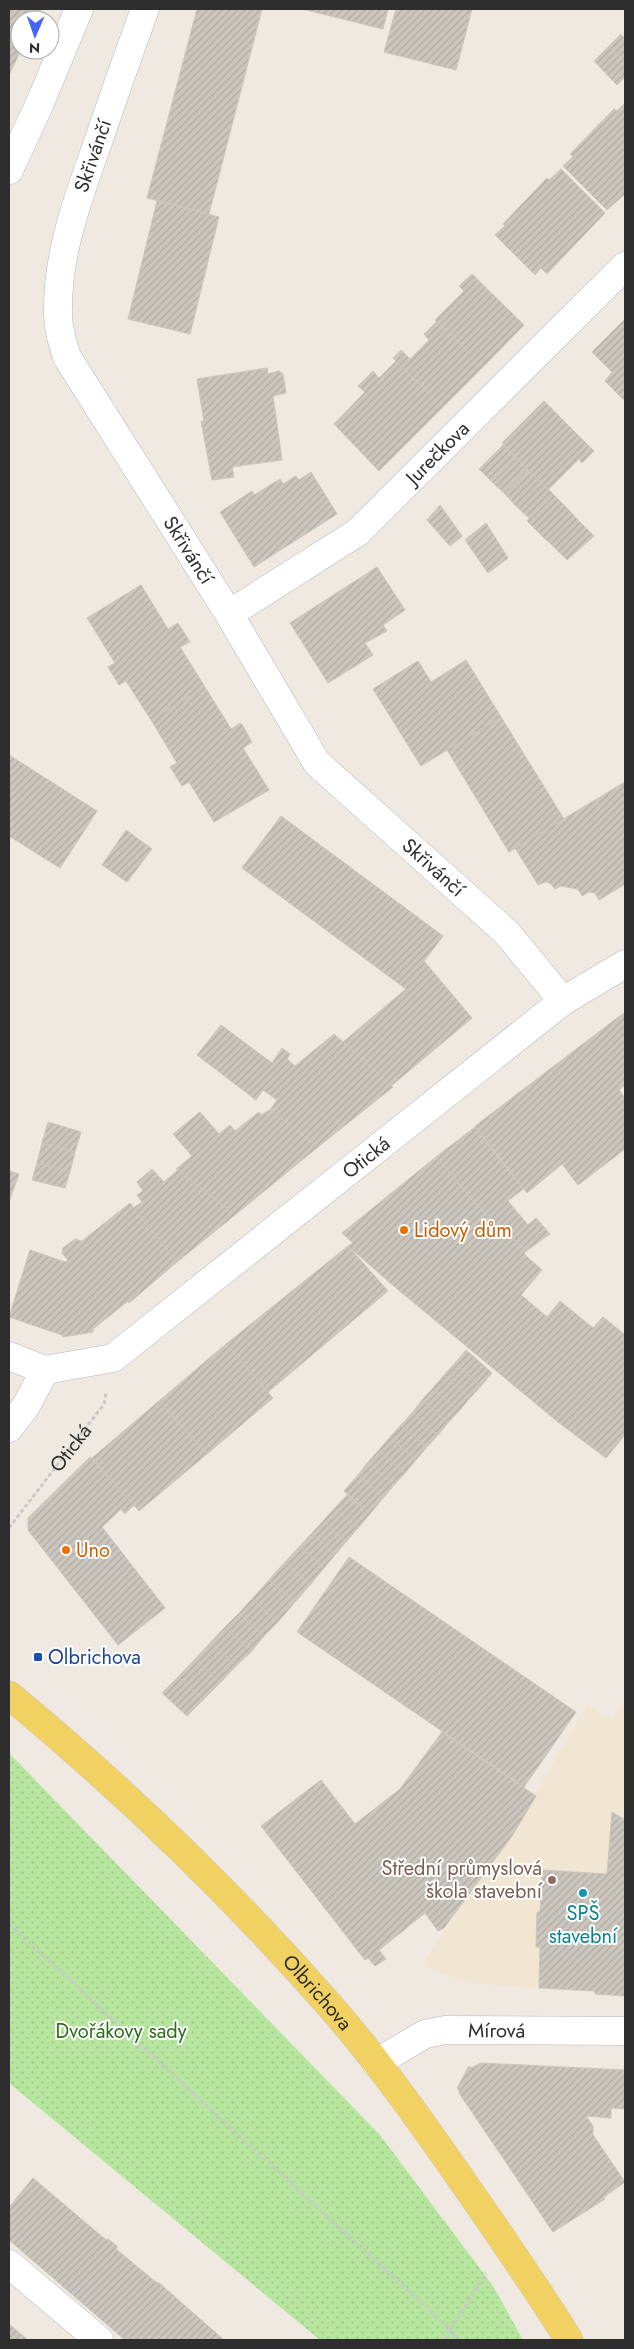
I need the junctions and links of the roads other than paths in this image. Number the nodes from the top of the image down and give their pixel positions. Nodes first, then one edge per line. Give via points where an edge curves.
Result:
1 (79, 9) edge
2 (145, 9) edge
3 (9, 170) edge
4 (625, 266) edge
5 (229, 614) junction
6 (625, 964) edge
7 (563, 1001) junction
8 (9, 1356) edge
9 (44, 1370) junction
10 (9, 1428) edge
11 (9, 1695) edge
12 (625, 2031) edge
13 (376, 2063) junction
14 (9, 2264) edge
15 (99, 2340) edge
16 (569, 2340) edge

1 - 3 street
2 - 5 street, Skřivánčí via 68,233 60,280 58,323 67,357
4 - 5 street, Jurečkova via 358,532
5 - 7 street, Skřivánčí via 317,763 506,932
6 - 7 street, Otická
7 - 9 street, Otická via 113,1358
8 - 9 street
9 - 10 street via 26,1406
11 - 13 main road, Olbrichova via 123,1792 185,1851 326,2001
12 - 13 street, Mírová via 445,2030 424,2034
13 - 16 main road, Olbrichova via 429,2133
14 - 15 street

